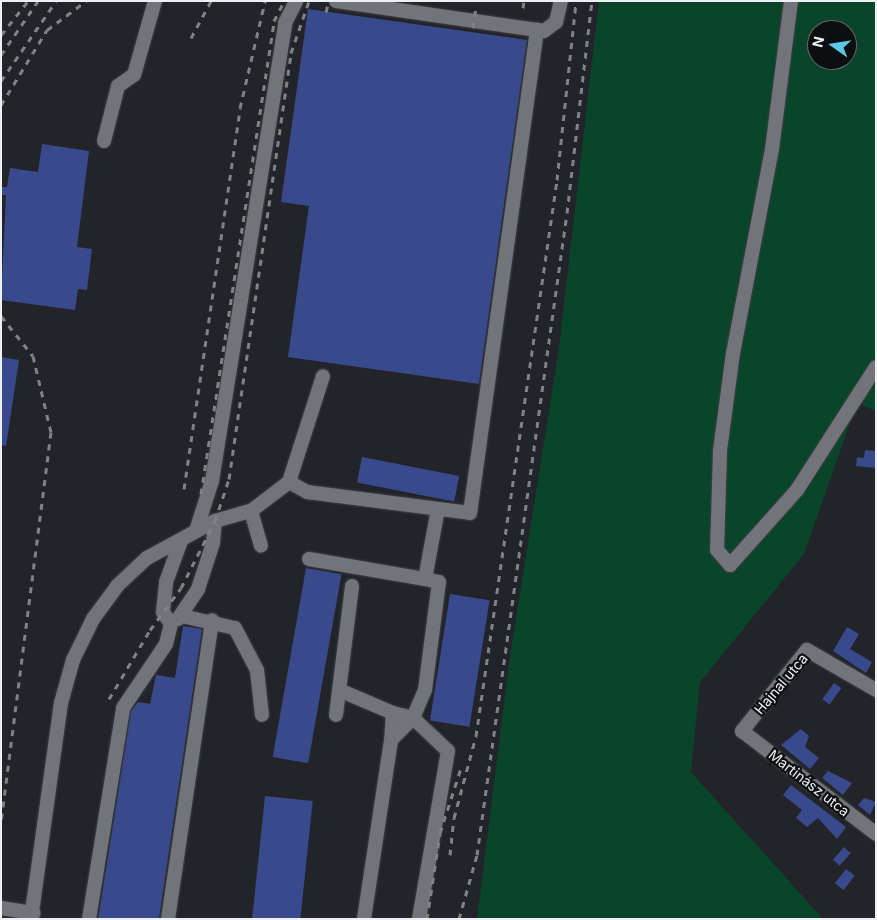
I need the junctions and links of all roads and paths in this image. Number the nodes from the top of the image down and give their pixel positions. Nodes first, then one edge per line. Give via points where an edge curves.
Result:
1 (155, 1) edge
2 (296, 1) edge
3 (336, 1) edge
4 (561, 1) edge
5 (791, 1) edge
6 (537, 30) junction
7 (104, 141) dead end
8 (876, 367) edge
9 (323, 376) dead end
10 (289, 482) junction
11 (438, 509) junction
12 (251, 511) junction
13 (216, 521) junction
14 (196, 531) junction
15 (180, 541) junction
16 (261, 546) dead end
17 (309, 559) dead end
18 (425, 579) junction
19 (352, 586) dead end
20 (177, 620) junction
21 (212, 620) junction
22 (265, 660) dead end
23 (339, 690) junction
24 (876, 690) edge
25 (260, 696) junction
26 (393, 713) junction
27 (262, 715) dead end
28 (336, 715) dead end
29 (413, 718) junction
30 (742, 731) joint
31 (391, 740) junction
32 (876, 834) edge
33 (1, 908) edge
34 (32, 916) edge
35 (89, 919) edge
36 (168, 919) edge
37 (364, 919) edge
38 (419, 919) edge

1 - 7 street via 134,75 118,86
2 - 14 street via 285,24 212,481
3 - 6 street
4 - 6 street via 556,22 544,31
5 - 8 street via 772,148 733,353 720,451 717,550 730,565 797,490
6 - 11 street via 470,513
9 - 10 street
10 - 11 street via 307,492
10 - 12 street
11 - 18 street
12 - 13 street
12 - 16 street
13 - 14 street
13 - 20 street via 213,543 198,589
14 - 15 street
15 - 20 street via 166,582 164,612
15 - 34 street via 147,558 118,585 92,619 73,660 61,703
17 - 18 street
18 - 29 street via 439,582 425,690
19 - 23 street
20 - 21 street
20 - 35 street via 166,644 123,708
21 - 25 street via 235,628 257,670
21 - 36 street
22 - 25 street
23 - 26 street
23 - 28 street
24 - 30 street, Hajnal utca via 807,650
25 - 27 street
26 - 29 street
26 - 31 street
29 - 31 street
29 - 38 street via 448,751
30 - 32 street, Martinász utca
31 - 37 street
33 - 34 street

